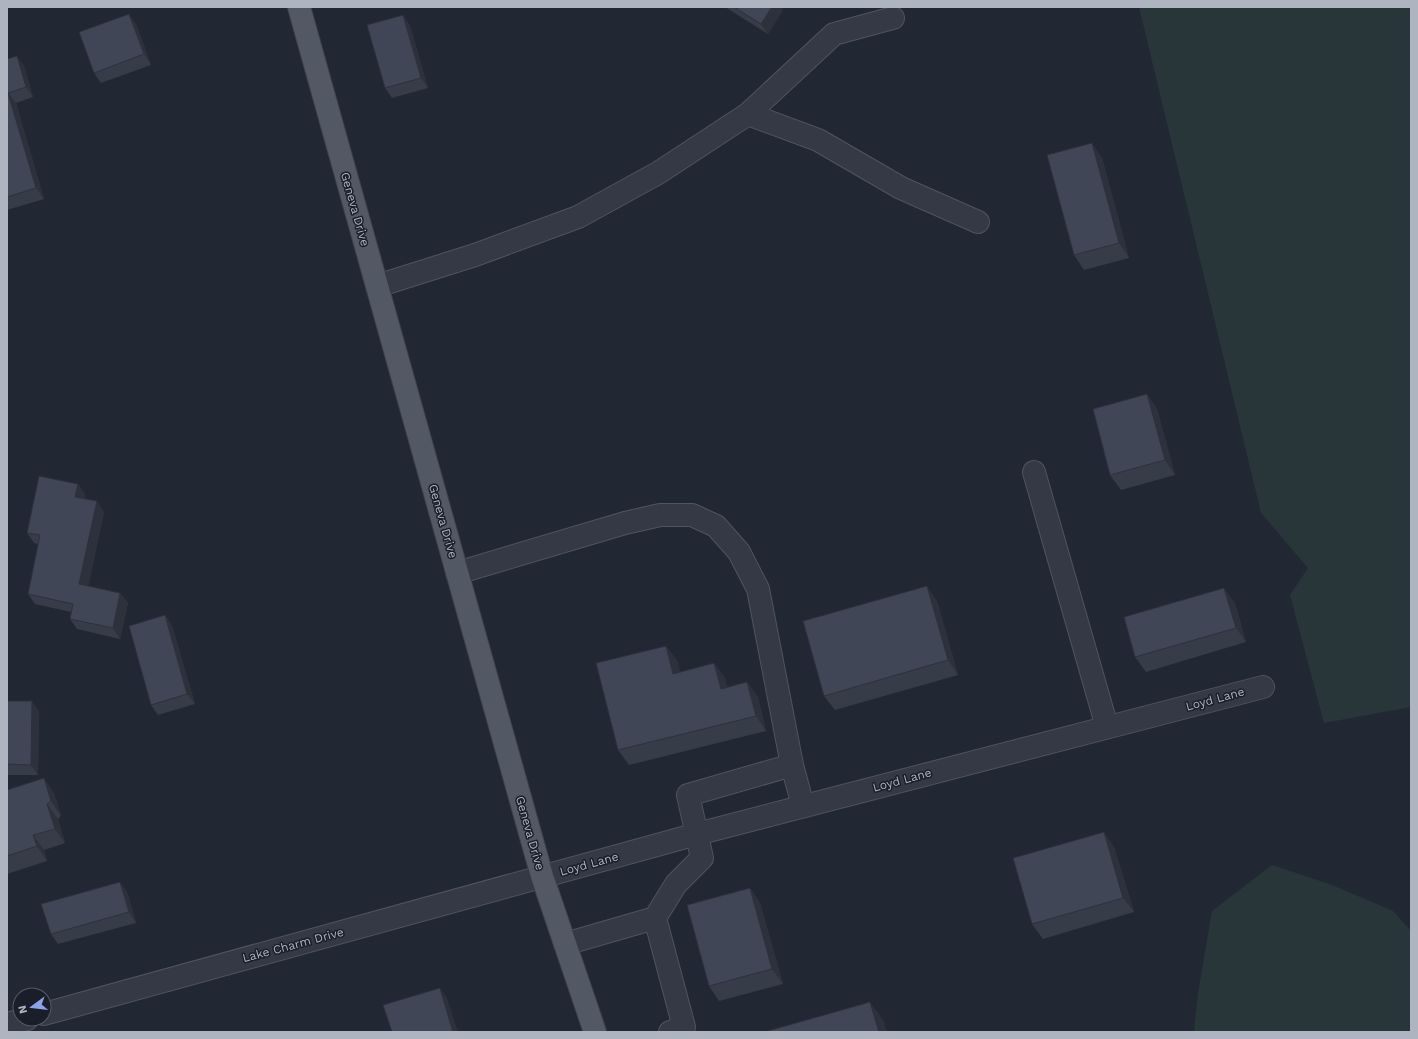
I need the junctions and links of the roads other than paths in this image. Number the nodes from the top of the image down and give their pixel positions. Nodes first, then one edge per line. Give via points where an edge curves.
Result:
1 (299, 7) edge
2 (893, 18) dead end
3 (748, 114) junction
4 (978, 222) dead end
5 (377, 286) junction
6 (1034, 472) dead end
7 (457, 573) junction
8 (1263, 686) dead end
9 (1107, 727) junction
10 (792, 765) junction
11 (803, 806) junction
12 (697, 834) junction
13 (542, 876) junction
14 (655, 918) junction
15 (565, 944) junction
16 (52, 1012) edge
17 (595, 1032) edge
18 (670, 1032) edge

1 - 5 main road, Geneva Drive
2 - 3 street via 834,34
3 - 4 street via 818,140 901,188
3 - 5 street via 658,173 578,217 475,255
5 - 7 main road, Geneva Drive
6 - 9 street
7 - 10 street via 625,523 660,516 692,515 716,526 739,552 758,590
7 - 13 main road, Geneva Drive
8 - 9 street, Loyd Lane
9 - 11 street, Loyd Lane
10 - 11 street
10 - 12 street via 688,795
11 - 12 street, Loyd Lane
12 - 13 street, Loyd Lane
12 - 14 street via 702,858 676,884
13 - 15 main road, Geneva Drive
13 - 16 street, Lake Charm Drive
14 - 15 street
14 - 18 street via 684,1027
15 - 17 main road, Geneva Drive

